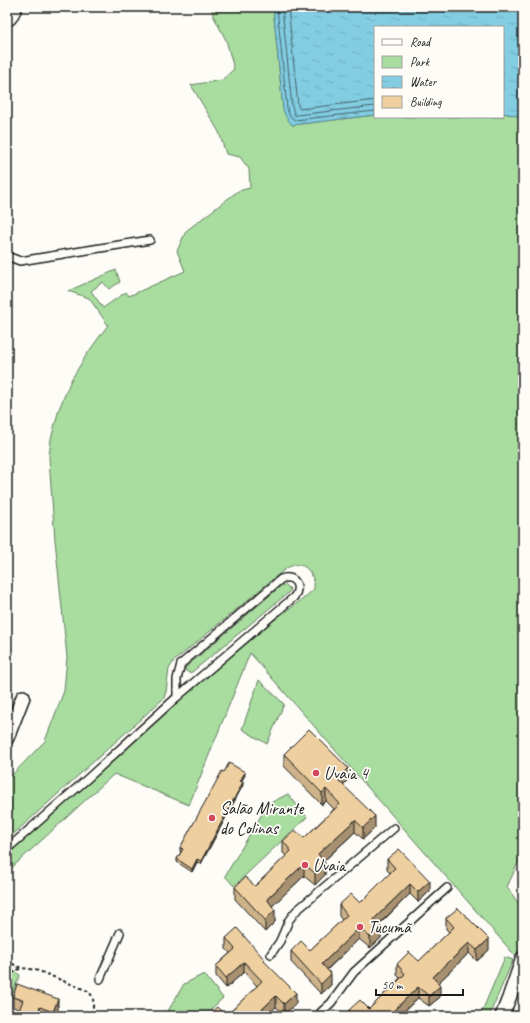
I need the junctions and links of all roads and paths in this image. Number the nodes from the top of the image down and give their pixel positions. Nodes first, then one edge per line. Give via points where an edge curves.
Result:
1 (11, 7) edge
2 (7, 15) edge
3 (150, 240) dead end
4 (7, 256) edge
5 (23, 697) dead end
6 (177, 697) junction
7 (7, 738) edge
8 (394, 828) dead end
9 (7, 848) edge
10 (447, 888) dead end
11 (120, 933) dead end
12 (272, 954) dead end
13 (523, 958) edge
14 (7, 961) edge
15 (21, 968) junction
16 (7, 976) edge
17 (100, 979) dead end
18 (519, 984) edge
19 (321, 1012) dead end
20 (91, 1016) edge
21 (502, 1016) edge

1 - 2 main road
3 - 4 lane via 20,261
5 - 7 street
6 - 6 lane via 294,597 297,591 294,581 288,578 281,579 181,664 177,679
6 - 9 lane
8 - 12 lane via 296,911
10 - 19 lane via 354,972
11 - 17 lane
13 - 18 street
14 - 15 path
15 - 16 path
15 - 20 path via 30,968 88,991 92,994 93,1000
18 - 21 street

